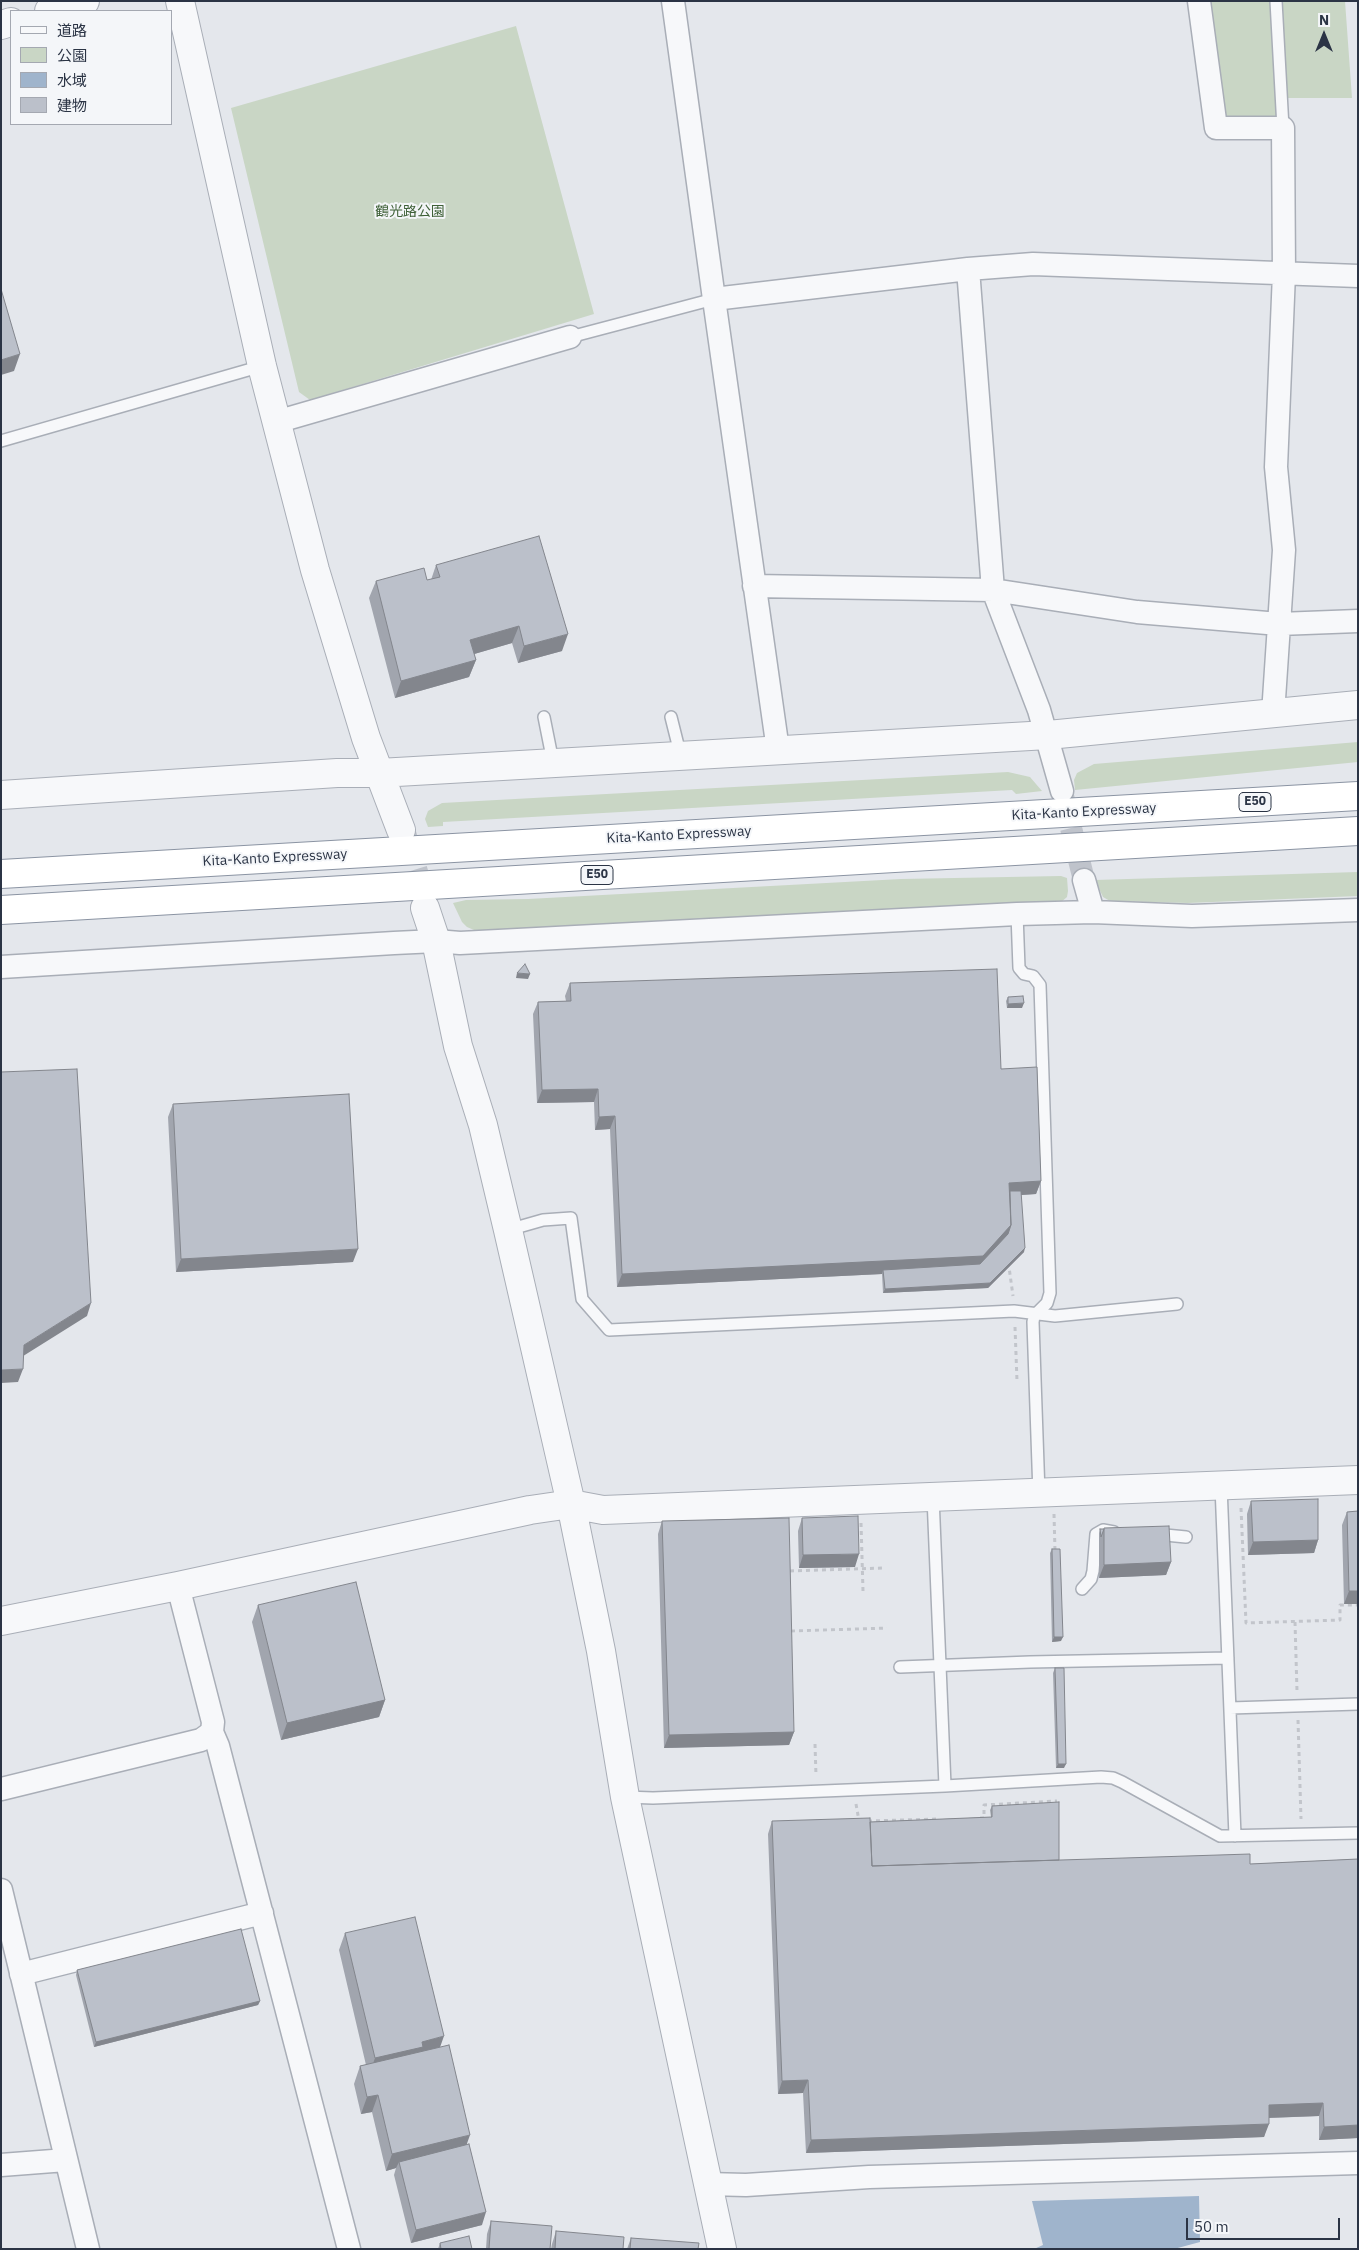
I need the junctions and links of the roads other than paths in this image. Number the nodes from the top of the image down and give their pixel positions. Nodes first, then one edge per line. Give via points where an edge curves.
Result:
1 (85, 1) edge
2 (180, 1) edge
3 (673, 1) edge
4 (1199, 1) edge
5 (1276, 1) edge
6 (54, 10) edge
7 (1283, 128) junction
8 (968, 269) junction
9 (1284, 273) junction
10 (1358, 276) edge
11 (714, 300) junction
12 (570, 337) joint
13 (262, 366) junction
14 (276, 422) junction
15 (1, 441) edge
16 (754, 586) junction
17 (993, 590) junction
18 (1358, 621) edge
19 (1279, 624) junction
20 (1358, 705) edge
21 (1273, 714) junction
22 (544, 717) dead end
23 (671, 717) dead end
24 (1048, 735) junction
25 (778, 750) junction
26 (681, 757) junction
27 (553, 762) junction
28 (379, 773) junction
29 (1358, 785) edge
30 (1062, 792) tunnel mouth
31 (1, 795) edge
32 (1358, 796) edge
33 (1152, 809) junction
34 (400, 830) tunnel mouth
35 (1358, 831) edge
36 (1193, 841) junction
37 (1358, 844) edge
38 (1, 874) edge
39 (1084, 880) tunnel mouth
40 (425, 908) tunnel mouth
41 (1, 910) edge
42 (1358, 910) edge
43 (1093, 912) junction
44 (1017, 914) junction
45 (436, 941) junction
46 (1, 967) edge
47 (508, 1230) junction
48 (1177, 1304) dead end
49 (1036, 1313) junction
50 (1358, 1480) edge
51 (1039, 1494) junction
52 (1231, 1494) junction
53 (934, 1497) junction
54 (571, 1504) junction
55 (1123, 1534) edge
56 (1140, 1534) edge
57 (1186, 1537) dead end
58 (178, 1586) junction
59 (1082, 1589) dead end
60 (1, 1621) edge
61 (1228, 1658) junction
62 (941, 1665) junction
63 (900, 1667) dead end
64 (1358, 1704) edge
65 (1230, 1708) junction
66 (212, 1732) junction
67 (945, 1786) junction
68 (1, 1790) edge
69 (625, 1797) junction
70 (1358, 1832) edge
71 (1235, 1836) junction
72 (1, 1890) edge
73 (262, 1914) junction
74 (21, 1974) junction
75 (66, 2160) junction
76 (1358, 2163) edge
77 (1, 2164) edge
78 (707, 2184) junction
79 (88, 2249) edge
80 (349, 2249) edge
81 (722, 2249) edge

1 - 6 street
2 - 13 street
3 - 11 street
4 - 7 street via 1216,128
5 - 7 lane
7 - 9 street
8 - 9 street via 1034,264
8 - 11 street
8 - 17 street
9 - 10 street
9 - 19 street via 1276,467 1284,550
11 - 12 lane
11 - 16 street
12 - 14 street
13 - 14 street
13 - 15 lane
14 - 28 street via 315,570
16 - 17 street
16 - 25 street
17 - 19 street via 1137,612
17 - 24 street
18 - 19 street
19 - 21 street
20 - 21 street
21 - 24 street
22 - 27 lane
23 - 26 lane
24 - 25 street
24 - 30 street
25 - 26 street
26 - 27 street
27 - 28 street
28 - 31 street
28 - 34 street
29 - 33 highway
32 - 33 highway, Kita-Kanto Expressway / E50
33 - 38 highway, Kita-Kanto Expressway / E50
35 - 36 highway, E50
36 - 37 highway
36 - 41 highway, E50
39 - 43 street
40 - 45 street
42 - 43 street via 1192,916
43 - 44 street
44 - 45 street via 480,942
44 - 49 lane via 1019,968 1024,974 1034,976 1040,985 1050,1293 1047,1303
45 - 46 street
45 - 47 street via 458,1046 483,1125
47 - 49 lane via 542,1220 571,1218 582,1298 609,1330 1014,1311
47 - 54 street
48 - 49 lane via 1055,1316
49 - 51 lane via 1033,1322
50 - 52 street
51 - 52 street
51 - 53 street
52 - 61 lane
53 - 54 street via 603,1510
53 - 62 lane
54 - 58 street via 520,1512
54 - 69 street via 601,1651
55 - 59 lane via 1099,1531 1095,1539 1091,1579
56 - 57 lane
58 - 60 street
58 - 66 street via 213,1722
61 - 62 lane
61 - 65 lane
62 - 63 lane
62 - 67 lane
64 - 65 lane
65 - 71 lane
66 - 68 street via 201,1740
66 - 73 street
67 - 69 lane
67 - 71 lane via 1113,1778 1220,1836
69 - 78 street
70 - 71 lane
72 - 74 street
73 - 74 street
73 - 80 street
74 - 75 street
75 - 77 street
75 - 79 street
76 - 78 street
78 - 81 street

